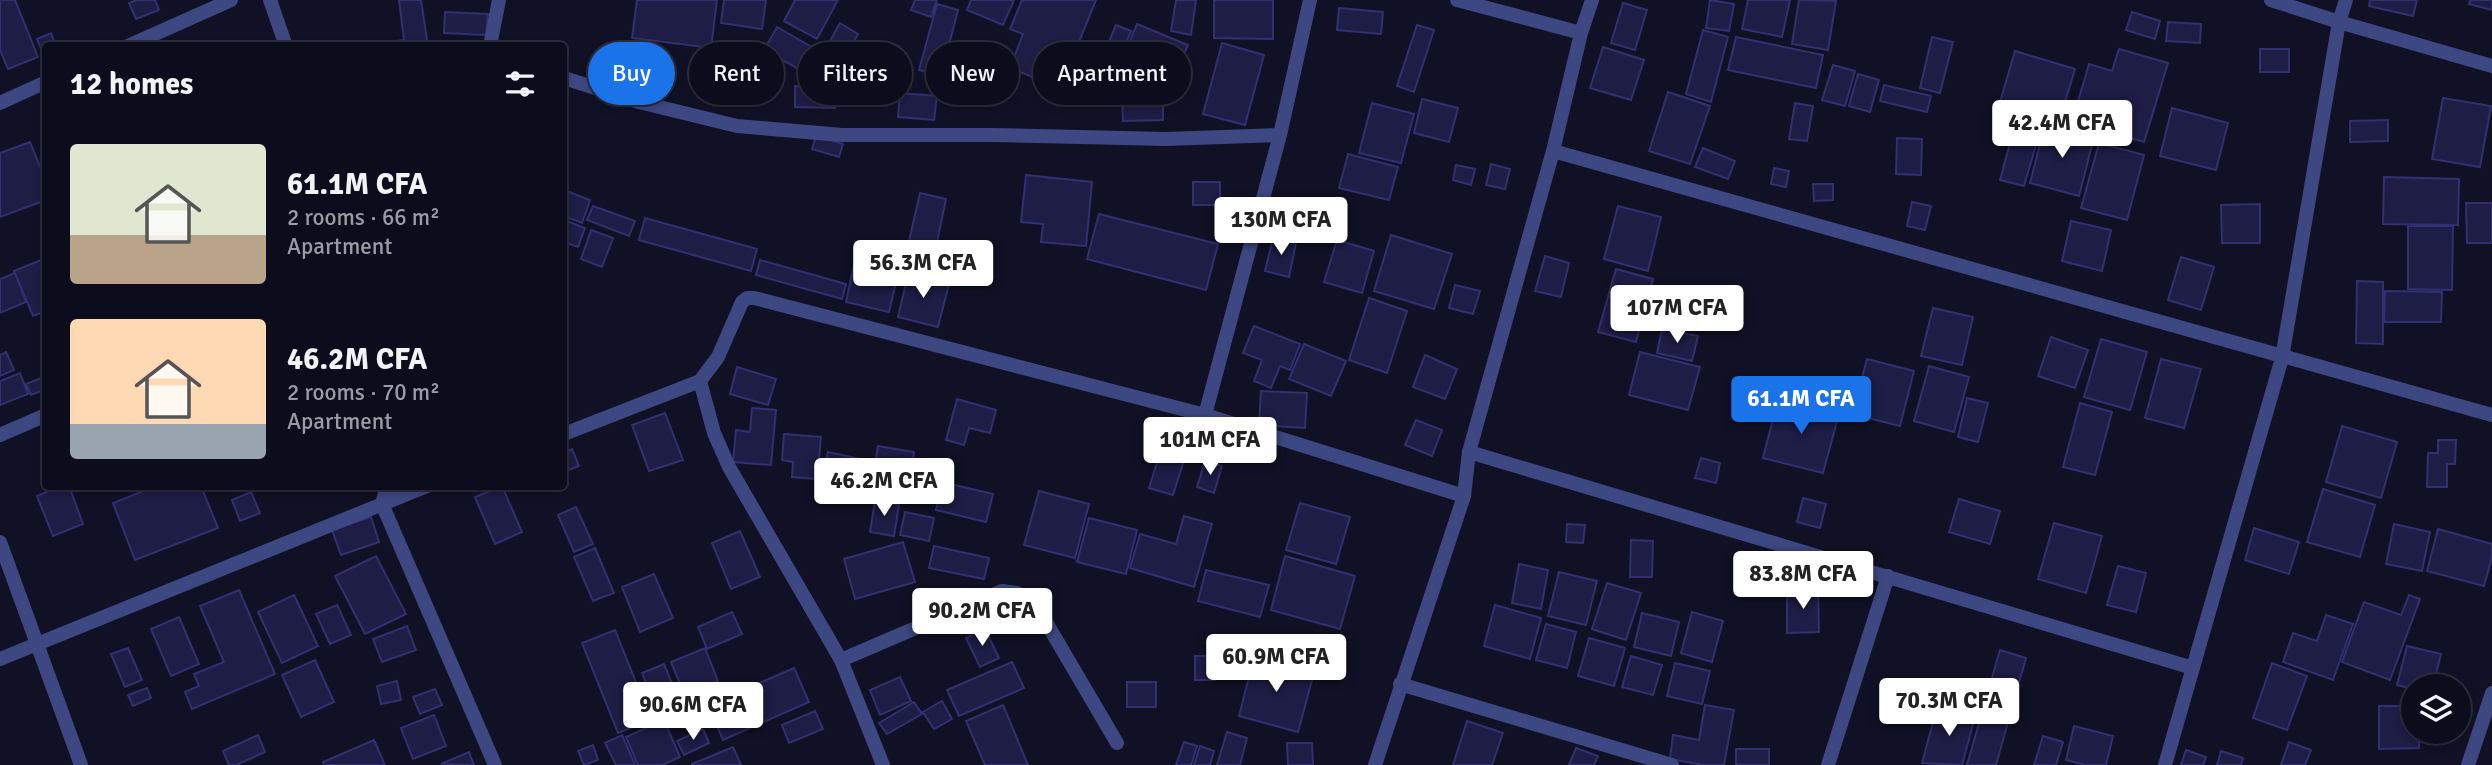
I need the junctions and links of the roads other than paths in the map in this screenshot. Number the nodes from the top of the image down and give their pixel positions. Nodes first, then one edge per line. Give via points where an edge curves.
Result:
1 (230, 0) edge
2 (270, 0) edge
3 (499, 0) edge
4 (1310, 0) edge
5 (1457, 0) edge
6 (1592, 0) edge
7 (2271, 0) edge
8 (2346, 0) edge
9 (2339, 22) junction
10 (1581, 33) junction
11 (137, 42) edge
12 (285, 42) edge
13 (491, 42) edge
14 (2492, 66) edge
15 (567, 79) edge
16 (42, 84) edge
17 (0, 103) edge
18 (1280, 135) junction
19 (1553, 151) junction
20 (2282, 358) junction
21 (700, 381) junction
22 (1205, 415) junction
23 (2492, 415) edge
24 (42, 417) edge
25 (567, 433) edge
26 (0, 435) edge
27 (1469, 452) junction
28 (386, 490) edge
29 (417, 490) edge
30 (1464, 496) junction
31 (382, 504) junction
32 (0, 542) edge
33 (1888, 576) junction
34 (37, 644) junction
35 (0, 659) edge
36 (841, 660) junction
37 (2193, 668) junction
38 (1400, 684) junction
39 (2492, 693) edge
40 (1117, 743) dead end
41 (81, 765) edge
42 (495, 765) edge
43 (883, 765) edge
44 (1375, 765) edge
45 (1672, 765) edge
46 (1828, 765) edge
47 (2165, 765) edge
48 (2468, 765) edge

1 - 11 street
2 - 12 street
3 - 13 street
4 - 18 street
5 - 10 street
6 - 10 street
7 - 9 street
8 - 9 street
9 - 14 street
9 - 20 street
10 - 19 street
15 - 18 street via 737,125 842,135 1166,139
16 - 17 street
18 - 22 street
19 - 20 street
19 - 27 street
20 - 23 street
20 - 37 street
21 - 22 street via 718,358 742,302 754,298
21 - 25 street
21 - 36 street via 729,467
22 - 30 street
24 - 26 street
27 - 30 street
27 - 33 street
28 - 31 street
29 - 31 street
30 - 38 street
31 - 34 street
31 - 42 street
32 - 34 street
33 - 37 street
33 - 46 street
34 - 35 street
34 - 41 street
36 - 40 street via 1002,592 1017,593 1036,605
36 - 43 street
37 - 47 street
38 - 44 street
38 - 45 street
39 - 48 street

